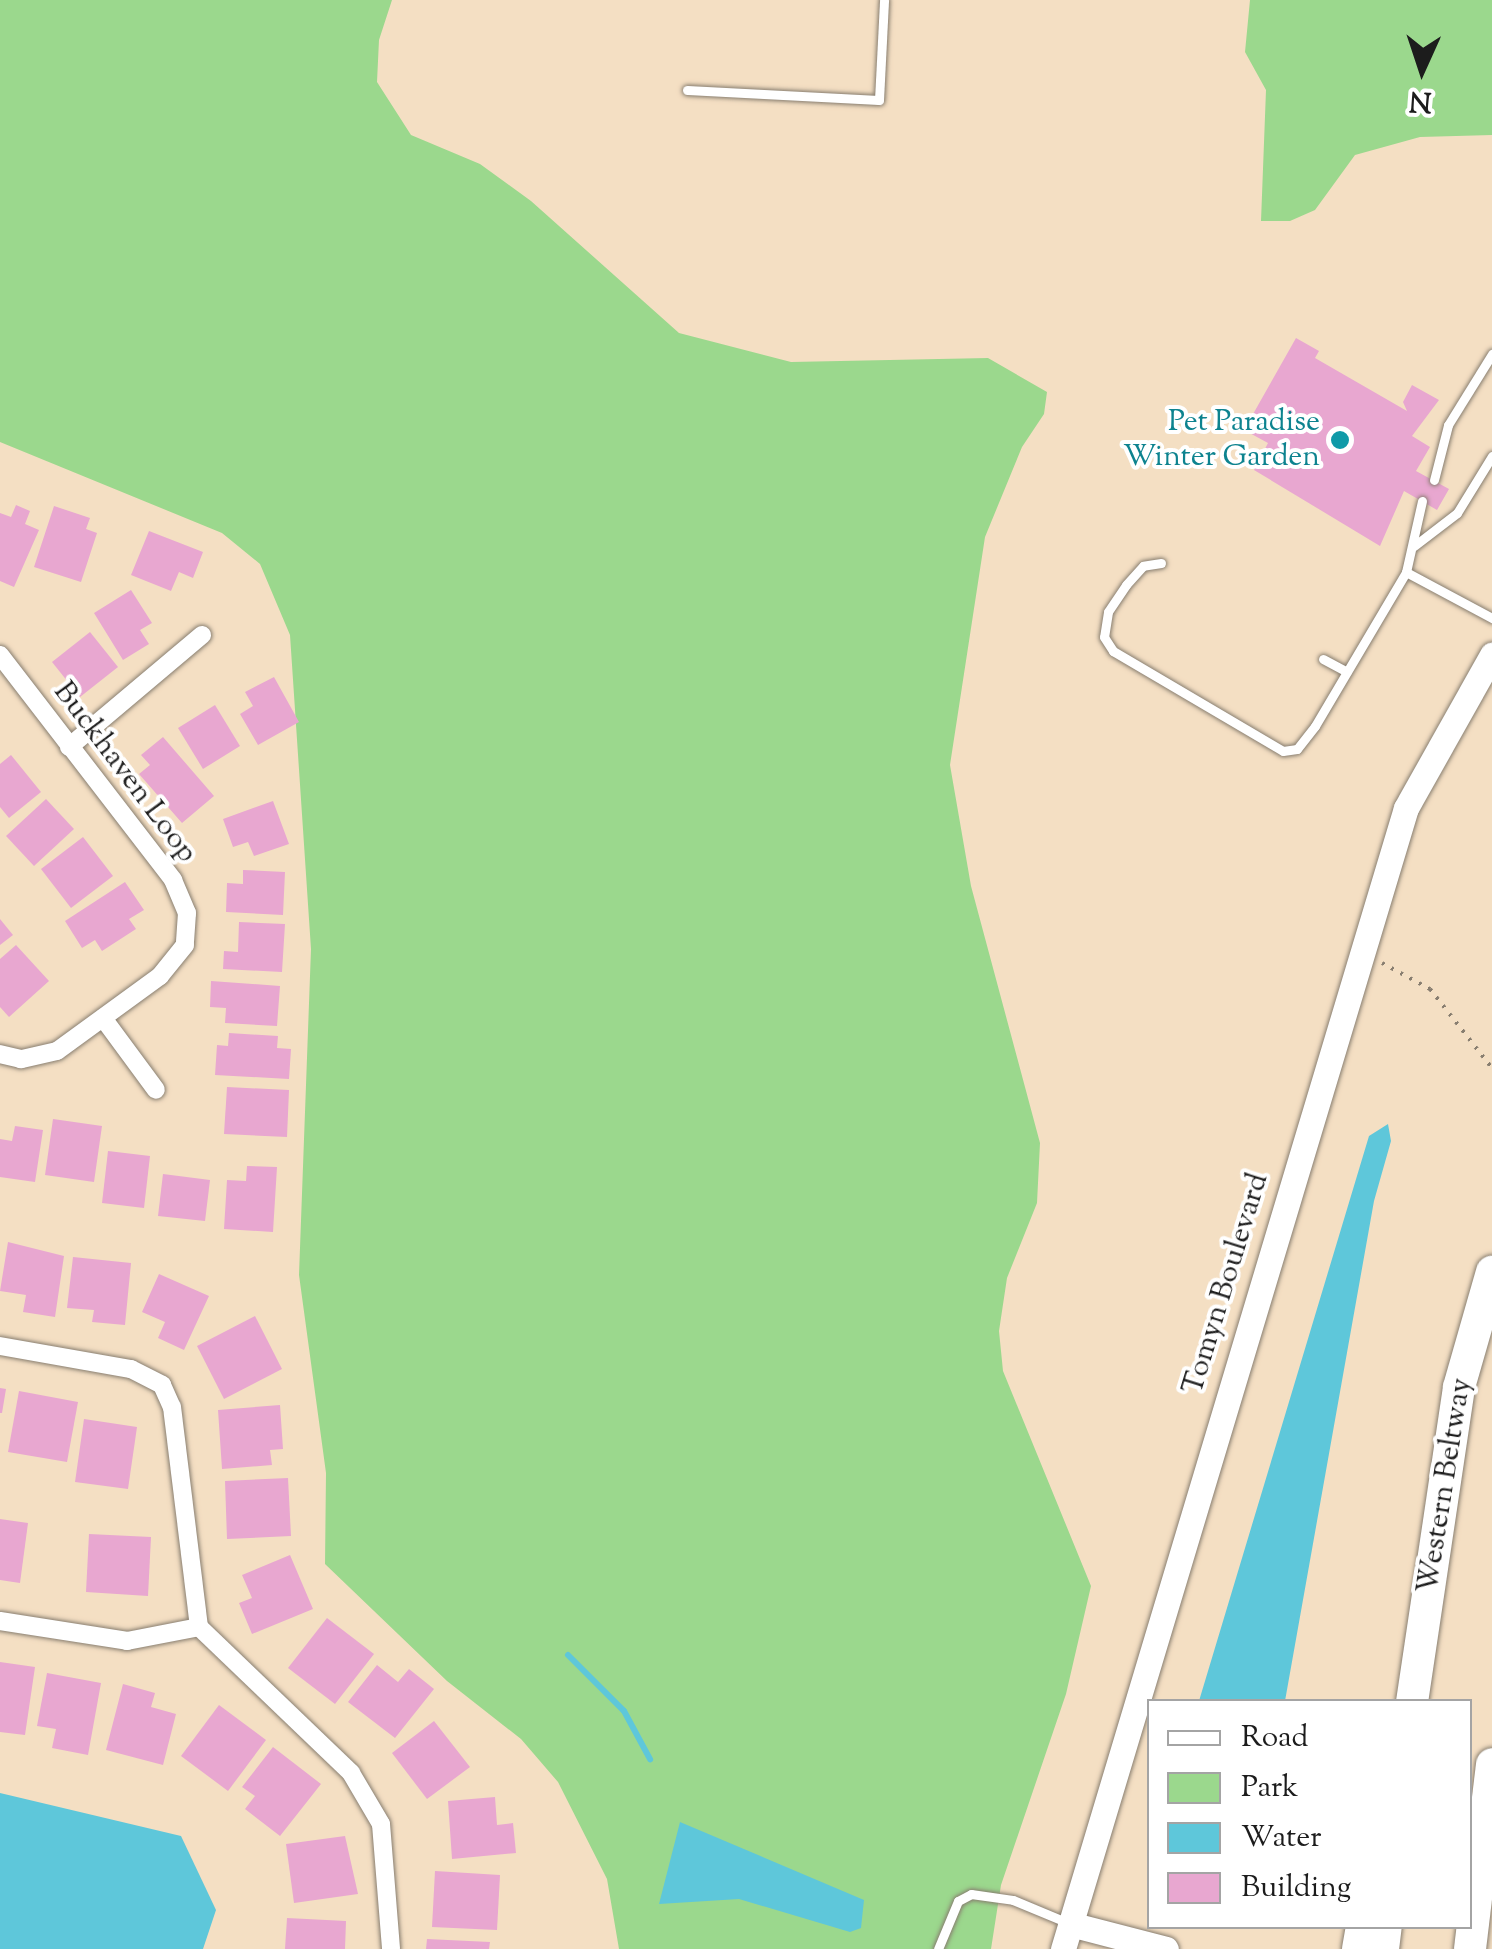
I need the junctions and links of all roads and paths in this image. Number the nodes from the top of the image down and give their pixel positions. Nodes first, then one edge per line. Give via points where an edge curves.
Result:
1 (884, 0) edge
2 (686, 90) dead end
3 (1492, 354) edge
4 (1492, 456) edge
5 (1434, 480) dead end
6 (1422, 501) dead end
7 (1414, 546) junction
8 (1161, 564) dead end
9 (1406, 572) junction
10 (1492, 618) edge
11 (202, 635) dead end
12 (1492, 654) edge
13 (0, 656) edge
14 (1323, 659) dead end
15 (1347, 672) junction
16 (69, 746) junction
17 (1359, 954) junction
18 (103, 1018) junction
19 (0, 1054) edge
20 (1492, 1068) edge
21 (156, 1090) dead end
22 (1492, 1272) edge
23 (0, 1346) edge
24 (1459, 1387) junction
25 (0, 1621) edge
26 (199, 1627) junction
27 (1403, 1699) edge
28 (1412, 1699) edge
29 (1492, 1764) edge
30 (1070, 1924) junction
31 (391, 1949) edge
32 (938, 1949) edge
33 (1062, 1949) edge
34 (1166, 1949) edge
35 (1470, 1949) edge

1 - 2 lane via 878,100
3 - 5 lane via 1448,425
4 - 7 lane via 1457,513
6 - 7 lane
7 - 9 lane
8 - 15 lane via 1144,566 1126,586 1108,612 1104,637 1114,651 1283,751 1297,748
9 - 10 lane
9 - 15 lane
11 - 16 street
12 - 17 street, Tomyn Boulevard via 1406,808
13 - 16 street, Buckhaven Loop
14 - 15 lane
16 - 18 street, Buckhaven Loop via 173,880 186,913 185,945 160,976
17 - 20 path via 1430,989
17 - 30 street, Tomyn Boulevard
18 - 19 street, Buckhaven Loop via 57,1051 21,1059
18 - 21 street
22 - 24 highway, Western Beltway
23 - 26 street via 131,1368 162,1385 172,1406
24 - 27 highway
24 - 28 highway, Western Beltway
25 - 26 street via 127,1641
26 - 31 street via 351,1772 381,1824
29 - 35 highway
30 - 32 lane via 1013,1900 971,1894 958,1900
30 - 33 street, Tomyn Boulevard
30 - 34 street

